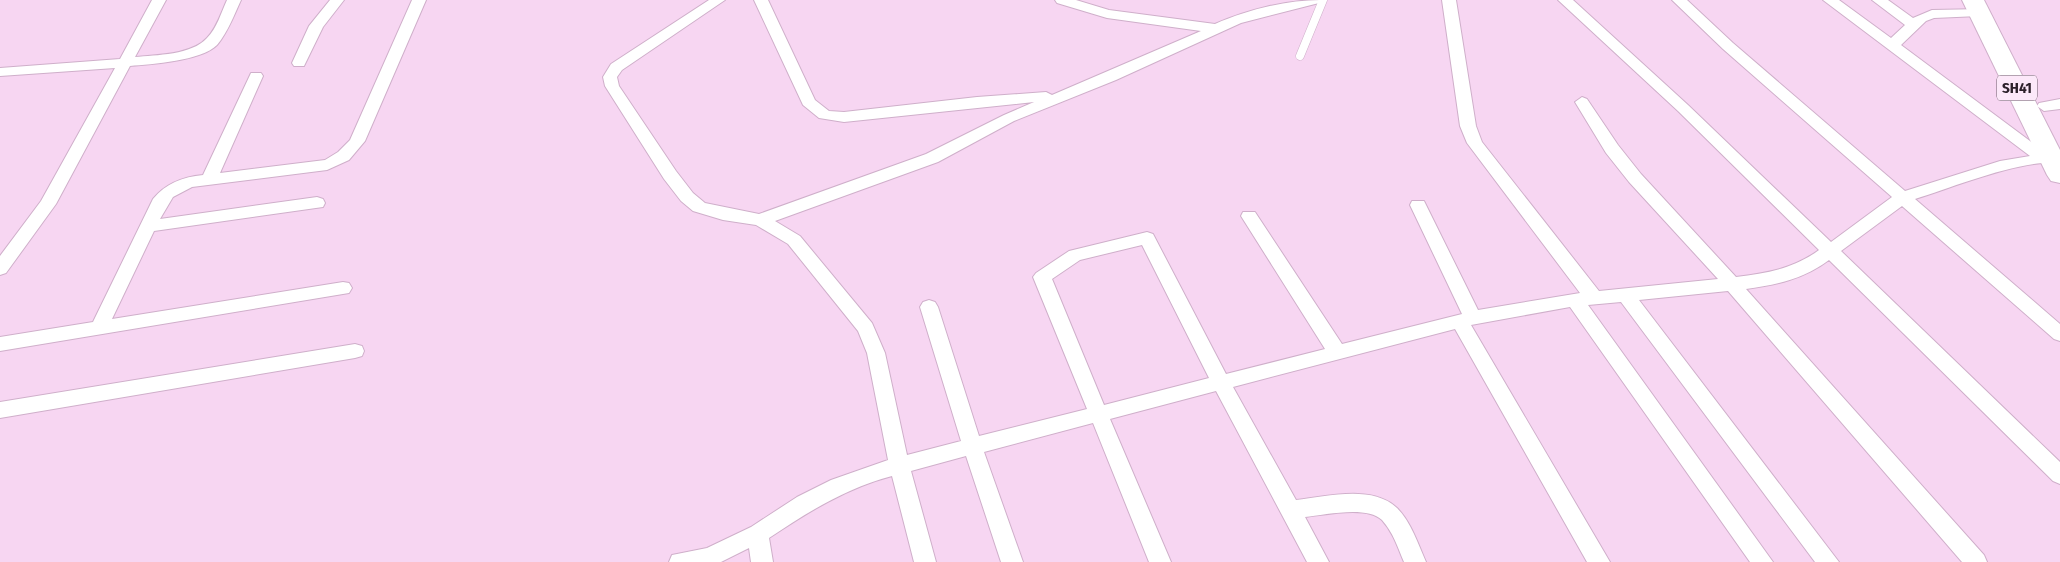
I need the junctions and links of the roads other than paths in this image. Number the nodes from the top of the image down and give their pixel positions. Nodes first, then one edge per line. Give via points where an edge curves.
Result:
1 (159, 0) edge
2 (234, 0) edge
3 (337, 0) edge
4 (419, 0) edge
5 (718, 0) edge
6 (761, 0) edge
7 (1062, 0) edge
8 (1314, 0) edge
9 (1323, 0) edge
10 (1448, 0) edge
11 (1565, 0) edge
12 (1679, 0) edge
13 (1830, 0) edge
14 (1879, 0) edge
15 (1981, 4) edge
16 (1914, 25) junction
17 (1215, 28) junction
18 (1891, 46) junction
19 (1300, 56) dead end
20 (125, 62) junction
21 (299, 63) dead end
22 (0, 72) edge
23 (256, 76) dead end
24 (1060, 96) junction
25 (1582, 102) dead end
26 (2052, 105) edge
27 (2055, 157) edge
28 (209, 180) junction
29 (1903, 197) junction
30 (318, 203) dead end
31 (1418, 205) dead end
32 (1249, 216) dead end
33 (760, 220) junction
34 (148, 226) junction
35 (1829, 251) junction
36 (0, 269) edge
37 (1732, 284) junction
38 (343, 288) dead end
39 (1625, 295) junction
40 (1584, 299) junction
41 (929, 307) dead end
42 (1466, 320) junction
43 (99, 328) junction
44 (2060, 334) edge
45 (0, 344) edge
46 (355, 352) dead end
47 (1337, 352) junction
48 (1221, 382) junction
49 (0, 410) edge
50 (1098, 414) junction
51 (972, 446) junction
52 (899, 466) junction
53 (2060, 475) edge
54 (1290, 510) junction
55 (758, 534) junction
56 (680, 562) edge
57 (762, 562) edge
58 (925, 562) edge
59 (1012, 562) edge
60 (1160, 562) edge
61 (1318, 562) edge
62 (1415, 562) edge
63 (1599, 562) edge
64 (1762, 562) edge
65 (1828, 562) edge
66 (1976, 562) edge

1 - 20 street
2 - 20 street via 207,46 181,55
3 - 21 street via 316,26
4 - 28 street via 357,142 341,160 327,165
5 - 33 street via 632,55 616,67 610,77 619,98 687,197 699,206 723,214
6 - 24 street via 808,102 818,113 828,117
7 - 17 street via 1107,14
8 - 17 street via 1260,12
9 - 19 lane
10 - 40 street via 1468,126 1475,143
11 - 35 street
12 - 29 street
13 - 18 street
14 - 16 street
15 - 16 street via 1932,14
15 - 26 main road, SH41
15 - 27 main road, SH41
16 - 18 street
17 - 24 street via 1111,77
18 - 27 street via 2023,140
20 - 22 street
20 - 36 street via 48,204
23 - 28 street
24 - 33 street via 932,158
25 - 37 street via 1635,178
26 - 27 main road, SH41
27 - 29 street via 2006,165
28 - 34 street via 188,182 167,193
29 - 35 street
29 - 44 street
30 - 34 street
31 - 42 street
32 - 47 street
33 - 52 street via 794,240 866,328 876,353
34 - 43 street
35 - 37 street via 1792,273
35 - 53 street
37 - 39 street
37 - 66 street
38 - 43 street
39 - 40 street
39 - 65 street
40 - 42 street
40 - 64 street
41 - 51 street
42 - 47 street
42 - 63 street
43 - 45 street
46 - 49 street
47 - 48 street
48 - 50 street
48 - 50 street via 1147,238 1075,255 1042,277
48 - 54 street
50 - 51 street
50 - 60 street
51 - 52 street
51 - 59 street
52 - 55 street via 838,486 804,503
52 - 58 street
54 - 61 street
54 - 62 street via 1356,503 1383,509 1395,523
55 - 56 street via 710,558
55 - 57 street

